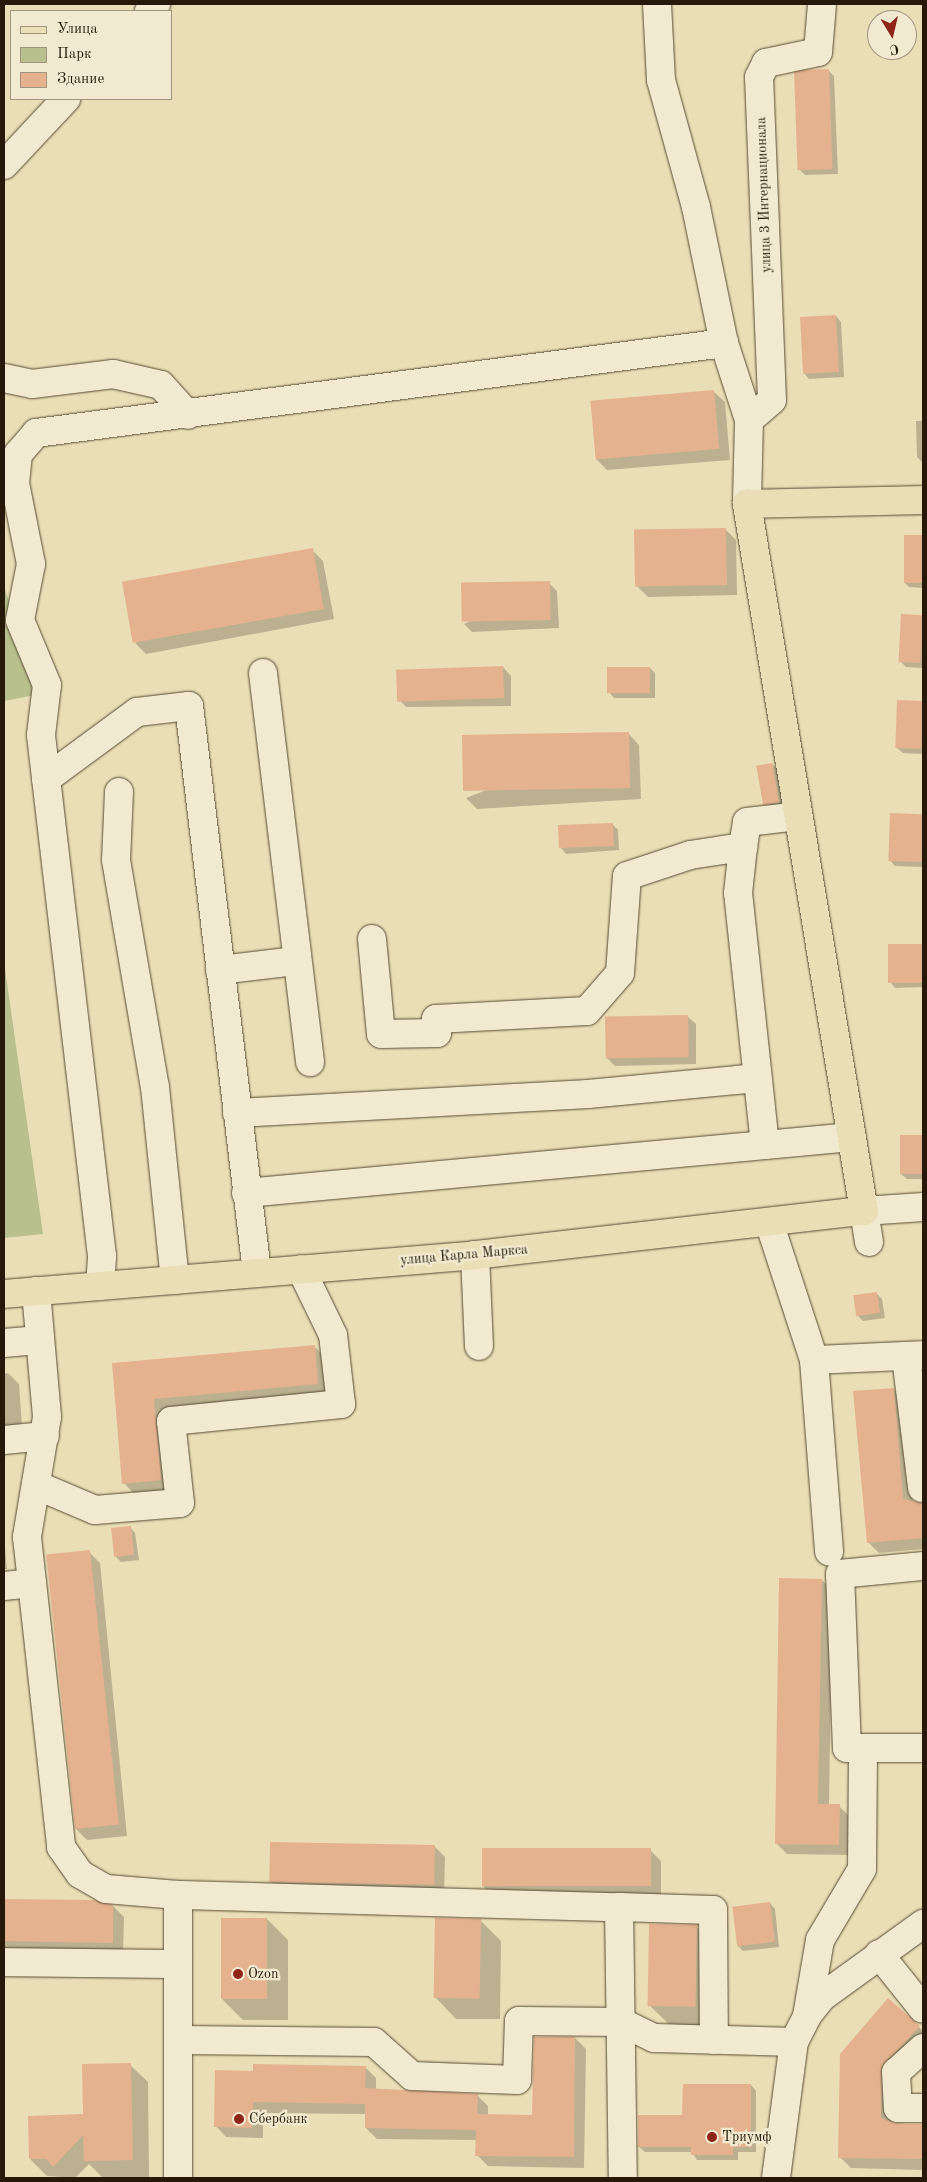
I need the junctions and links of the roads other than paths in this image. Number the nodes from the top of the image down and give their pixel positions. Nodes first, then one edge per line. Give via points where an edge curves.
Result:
1 (657, 4) edge
2 (822, 4) edge
3 (65, 100) edge
4 (4, 165) edge
5 (724, 343) junction
6 (4, 378) edge
7 (188, 415) junction
8 (749, 420) junction
9 (923, 500) edge
10 (747, 504) junction
11 (263, 673) dead end
12 (46, 779) junction
13 (119, 792) dead end
14 (798, 816) junction
15 (743, 848) junction
16 (372, 939) dead end
17 (296, 961) junction
18 (220, 970) junction
19 (310, 1062) dead end
20 (757, 1078) junction
21 (237, 1113) junction
22 (852, 1137) junction
23 (765, 1145) junction
24 (246, 1193) junction
25 (923, 1207) edge
26 (864, 1211) junction
27 (769, 1222) junction
28 (869, 1242) dead end
29 (475, 1255) junction
30 (301, 1269) junction
31 (257, 1272) junction
32 (174, 1280) junction
33 (100, 1286) junction
34 (36, 1292) junction
35 (4, 1294) edge
36 (40, 1340) junction
37 (4, 1343) edge
38 (479, 1346) dead end
39 (915, 1356) edge
40 (814, 1360) junction
41 (44, 1436) junction
42 (4, 1440) edge
43 (36, 1485) junction
44 (922, 1488) dead end
45 (828, 1551) dead end
46 (923, 1566) edge
47 (32, 1583) junction
48 (4, 1586) edge
49 (863, 1748) junction
50 (923, 1748) edge
51 (178, 1895) junction
52 (619, 1907) junction
53 (923, 1924) edge
54 (879, 1954) junction
55 (4, 1962) edge
56 (178, 1964) junction
57 (923, 2009) edge
58 (807, 2016) junction
59 (621, 2022) junction
60 (178, 2040) junction
61 (714, 2040) junction
62 (794, 2042) junction
63 (923, 2048) edge
64 (923, 2108) edge
65 (178, 2178) edge
66 (623, 2178) edge
67 (776, 2178) edge

1 - 5 street via 661,80 696,207
2 - 8 street, улица 3 Интернационала via 818,52 766,62 759,77 772,400
3 - 4 street
5 - 7 street
5 - 8 street
6 - 7 street via 32,384 113,374 161,385
7 - 12 street via 36,433 18,454 15,483 31,564 20,620 47,685 41,736
8 - 10 street
9 - 10 main road
10 - 14 main road
11 - 17 street
12 - 18 street via 137,712 189,706
12 - 33 street via 102,1256
13 - 32 street via 116,860 155,1087
14 - 15 street via 747,822
14 - 22 main road
15 - 16 street via 690,855 627,876 620,973 587,1011 436,1019 437,1033 381,1034
15 - 20 street via 738,893
17 - 18 street
17 - 19 street
18 - 21 street
20 - 21 street via 588,1094
20 - 23 street
21 - 24 street
22 - 23 street
22 - 26 main road
23 - 24 street
24 - 31 street
25 - 26 street, улица Карла Маркса
26 - 27 main road, улица Карла Маркса
26 - 28 street
27 - 29 main road, улица Карла Маркса
27 - 40 street
29 - 30 main road, улица Карла Маркса
29 - 38 street
30 - 31 main road, улица Карла Маркса
30 - 43 street via 333,1335 341,1404 171,1421 180,1503 95,1510
31 - 32 main road, улица Карла Маркса
32 - 33 main road, улица Карла Маркса
33 - 34 main road, улица Карла Маркса
34 - 35 main road, улица Карла Маркса
34 - 36 street
36 - 37 street
36 - 41 street via 47,1416
39 - 40 street
39 - 44 street
40 - 45 street
41 - 42 street
41 - 43 street
43 - 47 street via 27,1537
46 - 49 street via 840,1574 847,1748
47 - 48 street
47 - 51 street via 61,1847 80,1874 106,1889
49 - 50 street
49 - 58 street via 862,1869 820,1940
51 - 52 street
51 - 56 street
52 - 59 street
52 - 61 street via 713,1910
53 - 54 street
54 - 57 street
54 - 58 street via 822,1997
55 - 56 street
56 - 60 street
58 - 62 street
59 - 60 street via 519,2021 517,2080 412,2076 374,2042
59 - 61 street via 654,2038
59 - 66 street
60 - 65 street
61 - 62 street
62 - 67 street
63 - 64 street via 896,2072 898,2108

